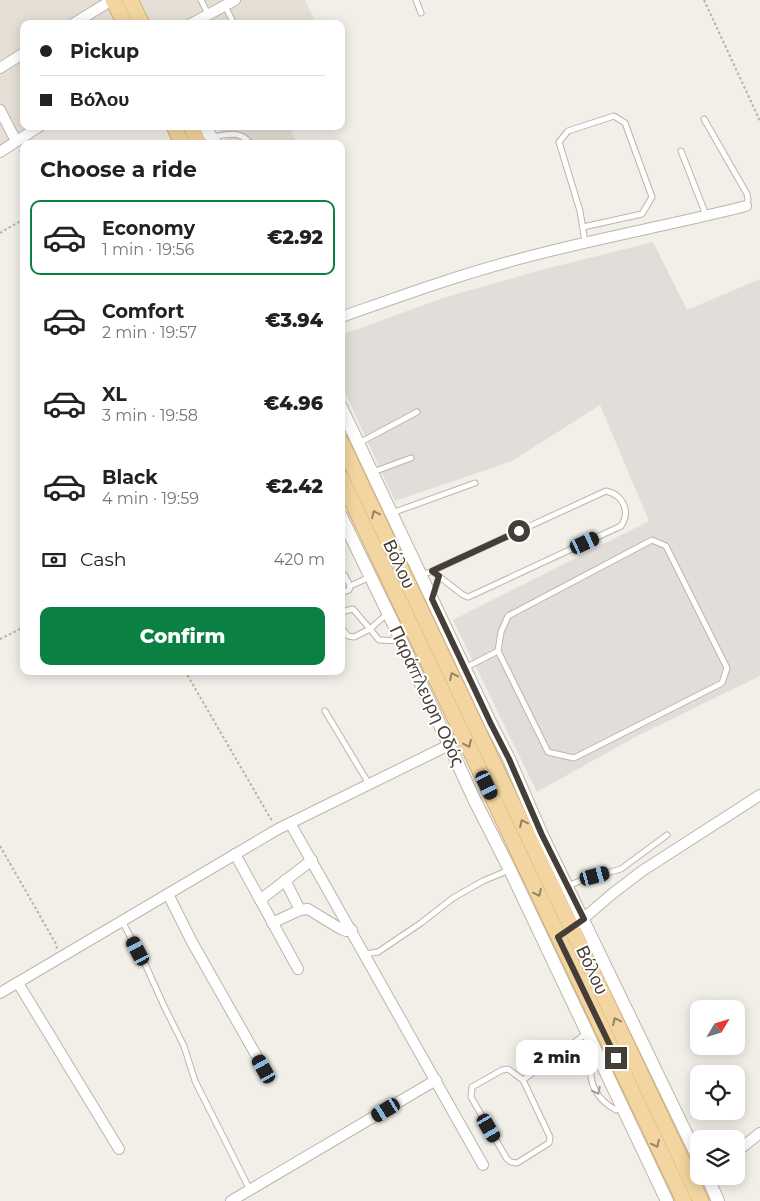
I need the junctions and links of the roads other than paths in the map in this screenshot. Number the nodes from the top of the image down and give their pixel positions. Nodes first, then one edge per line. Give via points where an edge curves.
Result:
1 (113, 0) edge
2 (130, 0) edge
3 (201, 0) edge
4 (416, 0) edge
5 (230, 3) edge
6 (421, 13) dead end
7 (208, 14) junction
8 (80, 20) edge
9 (123, 20) edge
10 (140, 20) edge
11 (198, 20) edge
12 (233, 20) edge
13 (20, 56) edge
14 (0, 68) edge
15 (0, 110) edge
16 (704, 119) dead end
17 (34, 130) edge
18 (208, 136) edge
19 (247, 140) edge
20 (16, 141) junction
21 (0, 152) edge
22 (681, 152) dead end
23 (746, 206) joint
24 (706, 216) junction
25 (583, 227) junction
26 (585, 242) junction
27 (345, 316) edge
28 (417, 412) dead end
29 (345, 415) edge
30 (358, 443) junction
31 (345, 450) edge
32 (411, 458) dead end
33 (372, 473) junction
34 (475, 483) dead end
35 (345, 487) edge
36 (392, 513) junction
37 (345, 524) edge
38 (427, 573) junction
39 (345, 576) edge
40 (439, 576) junction
41 (370, 577) junction
42 (350, 586) junction
43 (345, 592) edge
44 (432, 599) junction
45 (345, 611) edge
46 (388, 613) junction
47 (370, 629) junction
48 (345, 633) edge
49 (402, 641) junction
50 (498, 651) junction
51 (465, 668) junction
52 (325, 711) dead end
53 (449, 745) junction
54 (369, 784) junction
55 (760, 795) edge
56 (290, 823) junction
57 (667, 835) dead end
58 (235, 854) junction
59 (312, 860) junction
60 (510, 870) junction
61 (284, 880) junction
62 (568, 886) junction
63 (168, 894) junction
64 (260, 900) junction
65 (300, 910) junction
66 (122, 921) junction
67 (272, 922) junction
68 (578, 923) junction
69 (352, 930) junction
70 (552, 942) junction
71 (365, 954) junction
72 (298, 969) dead end
73 (18, 983) junction
74 (0, 993) edge
75 (587, 1033) junction
76 (592, 1064) dead end
77 (264, 1069) dead end
78 (436, 1080) junction
79 (522, 1080) junction
80 (628, 1112) junction
81 (760, 1133) edge
82 (690, 1142) edge
83 (745, 1145) edge
84 (119, 1148) dead end
85 (483, 1165) dead end
86 (710, 1185) edge
87 (250, 1190) junction
88 (231, 1201) edge
89 (668, 1201) edge
90 (684, 1201) edge
91 (701, 1201) edge
92 (718, 1201) edge

1 - 8 street
1 - 9 main road
2 - 10 main road
3 - 7 lane
4 - 6 lane
5 - 7 street
5 - 12 lane
7 - 11 street
13 - 14 street
15 - 20 street
16 - 23 lane via 747,194
17 - 20 street
18 - 19 lane via 237,134
20 - 21 street
22 - 24 lane
23 - 24 street
24 - 26 street
25 - 25 lane via 559,142 568,131 614,116 625,123 652,197 642,214
25 - 26 lane
26 - 27 street via 511,261
28 - 30 lane
29 - 30 street
30 - 33 street
68 -> 31 main road, Βόλου
32 - 33 lane
33 - 36 street
34 - 36 lane
35 -> 70 main road, Βόλου
36 - 38 street
37 - 41 street, Παράπλευρη Οδός
38 - 40 lane
38 - 40 lane via 606,491 615,494 624,504 626,513 621,526 477,594 463,596
38 - 44 street
39 - 42 lane
40 - 44 lane
41 - 42 lane
41 - 46 street, Παράπλευρη Οδός
42 - 43 lane
44 - 51 street
45 - 47 lane via 353,609
46 - 47 lane
46 - 49 street, Παράπλευρη Οδός
47 - 48 lane via 354,637
47 - 49 lane via 379,640
49 - 53 street, Παράπλευρη Οδός
50 - 50 lane via 548,752 574,758 722,683 727,668 666,546 652,540 508,616
50 - 51 lane
51 - 62 street
52 - 54 lane
53 - 54 street
53 - 60 street, Παράπλευρη Οδός
54 - 56 street
55 - 68 street via 642,871
56 - 58 street
56 - 59 street
57 - 62 lane via 622,869
58 - 63 street
58 - 64 street
59 - 61 street
59 - 69 street
60 - 70 street, Παράπλευρη Οδός
60 - 71 lane via 453,898 378,952
61 - 64 street
61 - 65 street
62 - 68 street
63 - 66 street
63 - 77 street
64 - 67 street
65 - 67 street
65 - 69 street via 312,910 344,931
66 - 73 street
66 - 87 lane via 184,1046 195,1081
67 - 72 street
68 - 70 street
68 - 82 street
91 -> 68 main road, Βόλου
69 - 71 street
70 - 75 street, Παράπλευρη Οδός
70 - 80 main road, Βόλου
71 - 78 street
73 - 74 street
73 - 84 street
75 - 79 lane
75 - 80 street, Παράπλευρη Οδός
76 -> 80 lane via 590,1077 600,1099 606,1105
78 - 85 street
78 - 87 street
79 - 79 lane via 550,1137 549,1143 517,1162 511,1162 471,1092 472,1087 502,1070 508,1069
80 - 89 street, Παράπλευρη Οδός
80 -> 90 main road, Βόλου
81 - 83 street
86 - 92 street
87 - 88 street

